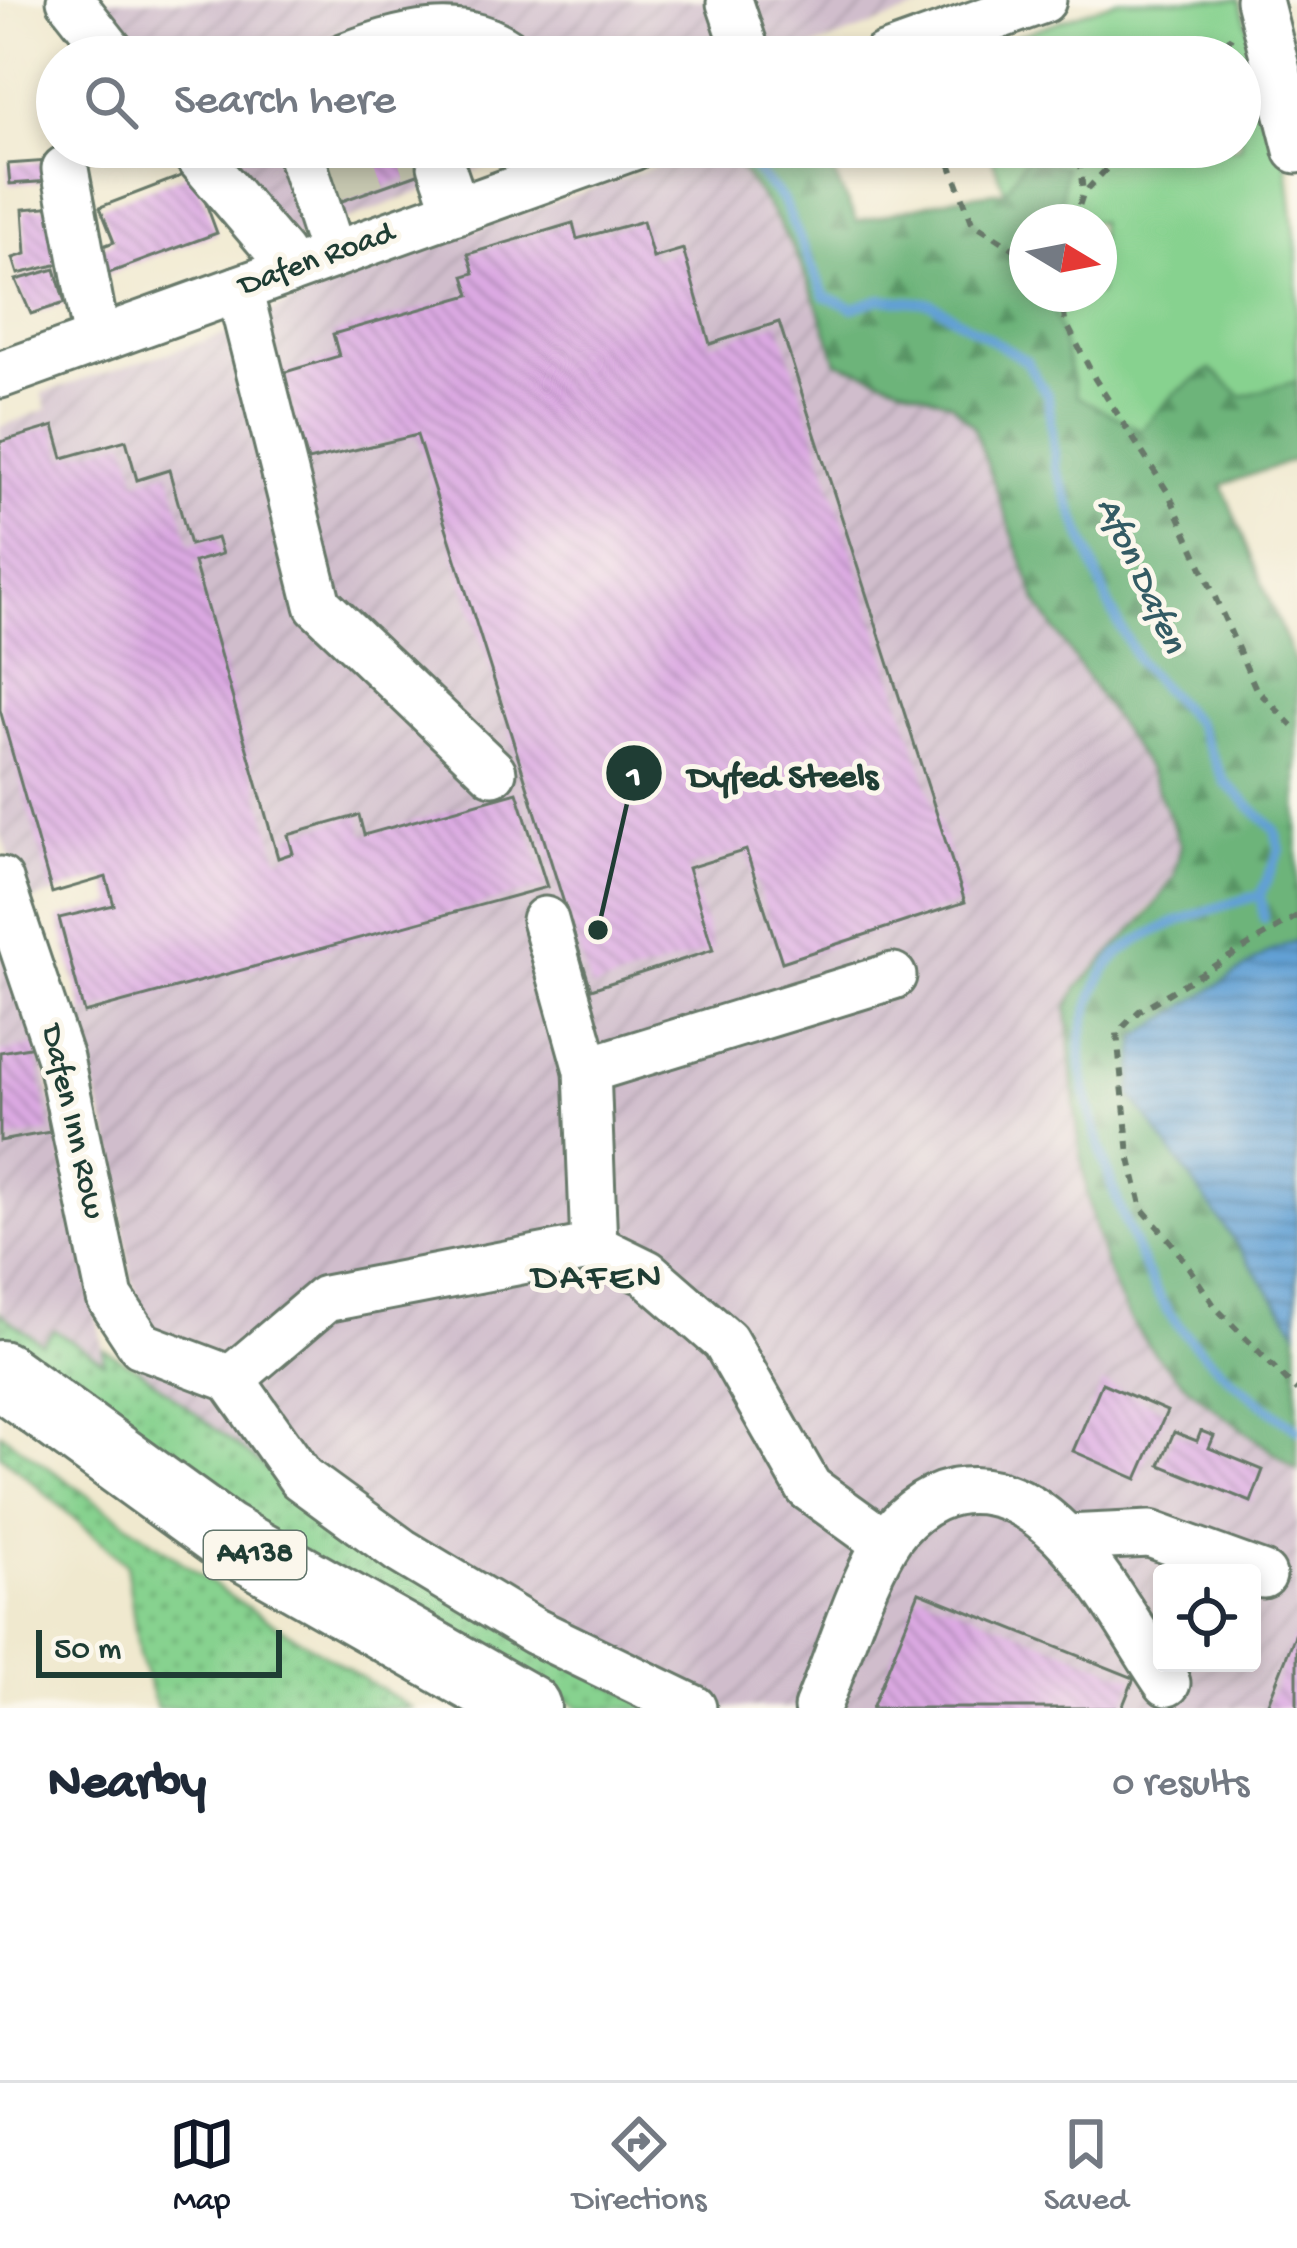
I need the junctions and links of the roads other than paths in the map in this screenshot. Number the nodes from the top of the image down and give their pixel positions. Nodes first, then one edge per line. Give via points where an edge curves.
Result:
1 (70, 0) edge
2 (1042, 0) edge
3 (1259, 0) edge
4 (731, 1) edge
5 (98, 36) edge
6 (742, 36) edge
7 (942, 36) edge
8 (1297, 150) edge
9 (208, 168) edge
10 (312, 168) edge
11 (442, 168) edge
12 (540, 168) edge
13 (65, 169) dead end
14 (457, 211) junction
15 (333, 255) junction
16 (287, 272) junction
17 (239, 289) junction
18 (97, 340) junction
19 (0, 375) edge
20 (493, 772) dead end
21 (0, 880) edge
22 (545, 920) dead end
23 (893, 976) dead end
24 (587, 1070) junction
25 (594, 1247) junction
26 (0, 1374) edge
27 (231, 1379) junction
28 (1067, 1538) junction
29 (885, 1543) junction
30 (1263, 1574) dead end
31 (1167, 1683) dead end
32 (527, 1708) edge
33 (693, 1708) edge
34 (817, 1708) edge

1 - 5 street
2 - 7 street
3 - 8 street
4 - 6 street
9 - 16 street
10 - 15 street
11 - 14 street
12 - 14 street, Dafen Road
13 - 18 street
14 - 15 street, Dafen Road
15 - 16 street, Dafen Road
16 - 17 street, Dafen Road
17 - 18 street, Dafen Road
17 - 20 street via 318,604
18 - 19 street, Dafen Road
21 - 27 street, Dafen Inn Row via 60,1058 110,1298 141,1345
22 - 24 street
23 - 24 street
24 - 25 street
25 - 27 street via 325,1299
25 - 29 street via 646,1273 725,1341 809,1488
26 - 32 highway, A4138 via 222,1535
27 - 33 street via 301,1478 401,1552 534,1631
28 - 29 street via 1040,1510 978,1488 930,1497
28 - 30 street via 1150,1534
28 - 31 street
29 - 34 street

